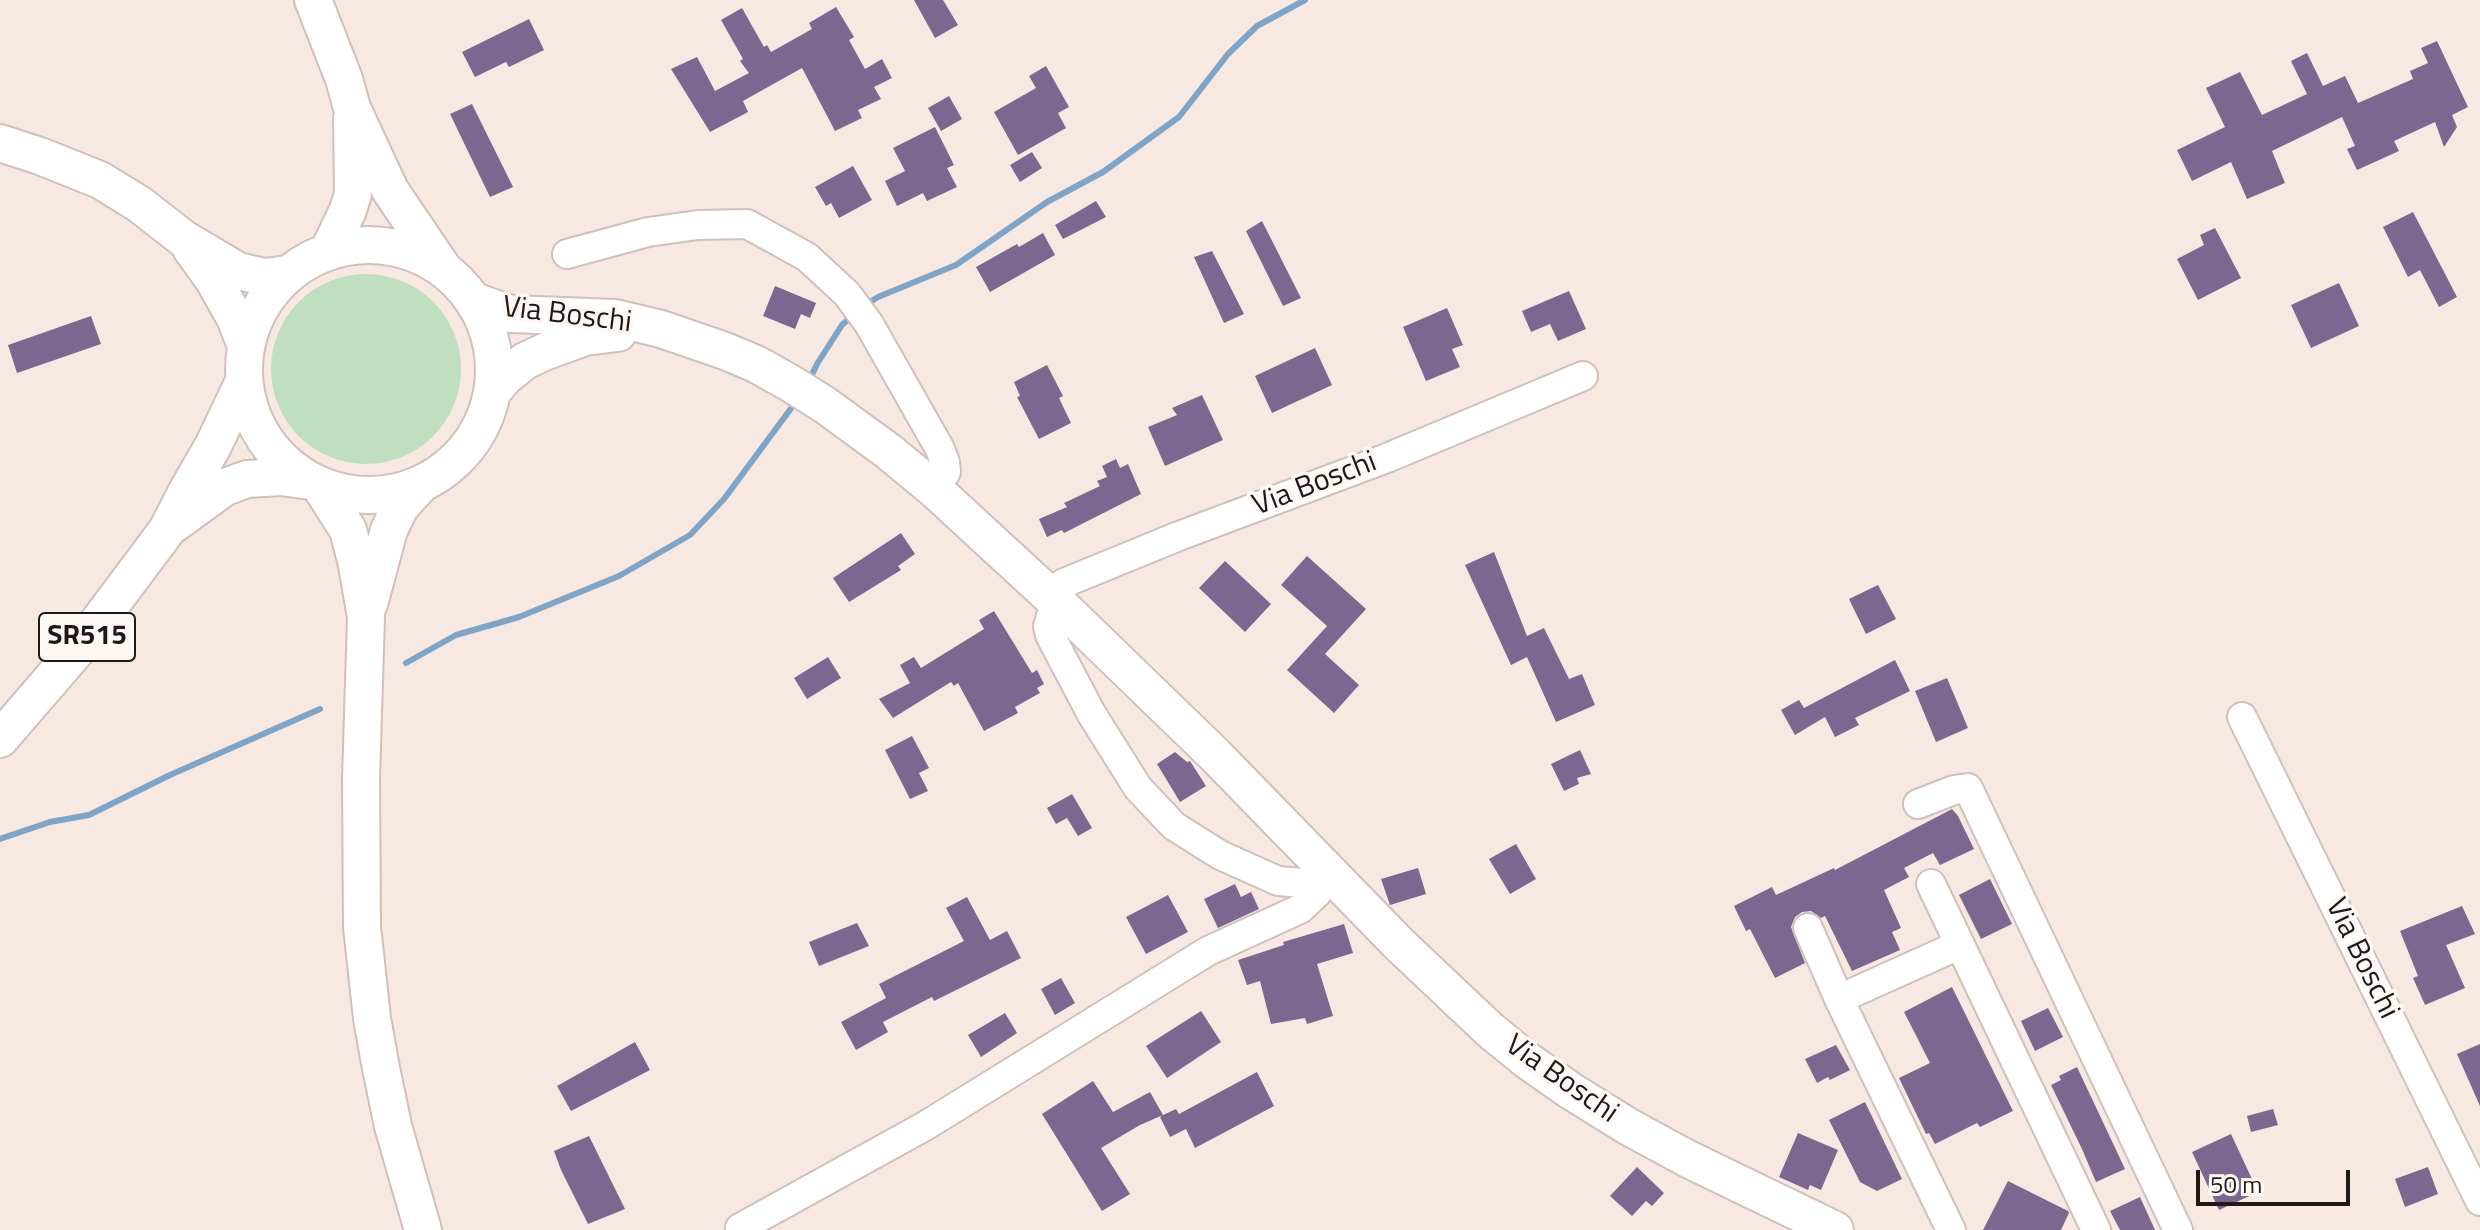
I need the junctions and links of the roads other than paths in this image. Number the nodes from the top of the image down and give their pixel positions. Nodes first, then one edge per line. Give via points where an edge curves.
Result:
1 (313, 0) edge
2 (352, 108) junction
3 (0, 143) edge
4 (184, 239) junction
5 (328, 252) junction
6 (567, 254) dead end
7 (443, 268) junction
8 (288, 274) junction
9 (474, 301) junction
10 (661, 329) junction
11 (245, 364) junction
12 (1583, 376) dead end
13 (493, 391) junction
14 (315, 483) junction
15 (421, 484) junction
16 (934, 489) junction
17 (167, 530) junction
18 (1054, 601) junction
19 (366, 617) junction
20 (2242, 717) dead end
21 (0, 739) edge
22 (1918, 804) dead end
23 (1329, 872) junction
24 (1931, 884) dead end
25 (1808, 928) dead end
26 (1959, 945) junction
27 (1839, 999) junction
28 (2480, 1201) edge
29 (740, 1228) dead end
30 (423, 1230) edge
31 (1835, 1230) edge
32 (1951, 1230) edge
33 (2096, 1230) edge
34 (2178, 1230) edge

1 - 2 main road
2 - 5 main road via 353,194
2 - 7 main road via 390,190
3 - 4 main road via 100,180
4 - 8 main road via 238,271 264,277
4 - 11 main road via 235,318
5 - 7 main road via 388,246
5 - 8 main road
6 - 16 street, Via Boschi via 648,232 747,224 807,257 847,294 869,324 945,462 946,472
7 - 9 main road
8 - 11 main road via 261,307
9 - 10 main road, Via Boschi via 523,316 615,318
9 - 13 main road via 488,329
10 - 13 main road, Via Boschi via 585,337 544,352 525,361
10 - 16 main road, Via Boschi via 725,351 790,383
11 - 14 main road via 254,421 277,456
11 - 17 main road, SR515 via 213,446
12 - 18 street, Via Boschi via 1064,583
13 - 15 main road via 468,447
14 - 15 main road via 367,495
14 - 17 main road, SR515 via 247,479 225,487
14 - 19 main road via 348,530
15 - 19 main road via 400,507 389,530
16 - 18 main road, Via Boschi
17 - 21 main road, SR515 via 81,645
18 - 23 main road, Via Boschi
18 - 23 street via 1050,635 1091,713 1138,788 1174,826 1220,855 1278,881 1303,883
19 - 30 main road via 362,927 380,1063
20 - 28 street, Via Boschi
22 - 34 street via 1968,788
23 - 29 street via 1300,909 1208,951 925,1126
23 - 31 main road, Via Boschi via 1465,1007 1539,1069 1629,1127
24 - 26 street
25 - 27 street
26 - 27 street
26 - 33 street
27 - 32 street

